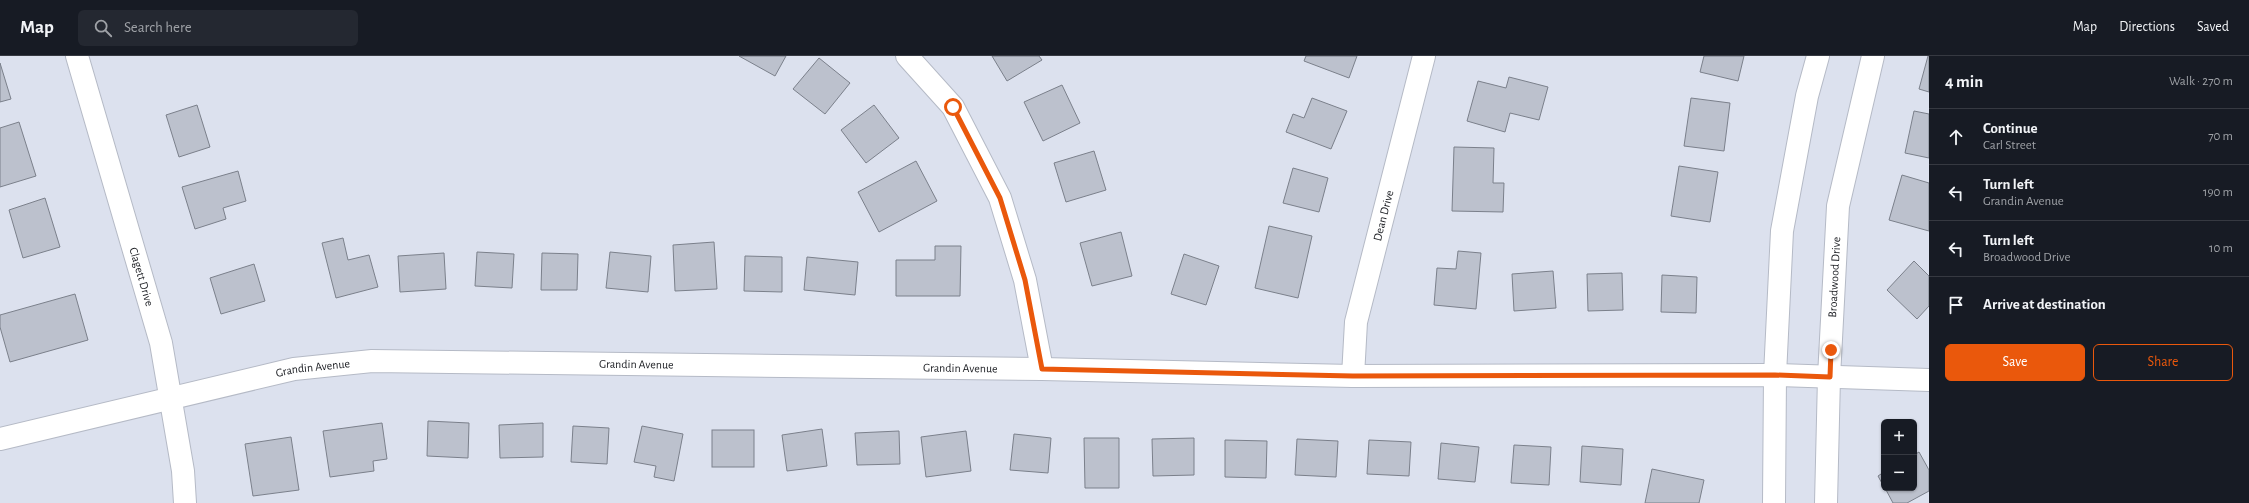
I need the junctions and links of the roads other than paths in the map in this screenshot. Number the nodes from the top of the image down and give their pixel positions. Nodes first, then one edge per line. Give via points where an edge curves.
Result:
1 (77, 56) edge
2 (907, 56) edge
3 (1424, 56) edge
4 (1818, 56) edge
5 (1872, 56) edge
6 (1042, 369) junction
7 (1775, 375) junction
8 (1353, 376) junction
9 (1830, 377) junction
10 (1929, 380) edge
11 (170, 400) junction
12 (0, 439) edge
13 (185, 503) edge
14 (1774, 503) edge
15 (1826, 503) edge

1 - 11 street, Clagett Drive via 161,343
2 - 6 street via 953,107 1000,198 1025,280
3 - 8 street, Dean Drive via 1356,322
4 - 7 street via 1807,96 1782,231
5 - 9 street, Broadwood Drive via 1838,206
6 - 8 street, Grandin Avenue
6 - 11 street, Grandin Avenue via 372,361 294,369
7 - 8 street, Grandin Avenue
7 - 9 street, Grandin Avenue
7 - 14 street
9 - 10 street, Grandin Avenue
9 - 15 street, Broadwood Drive
11 - 12 street, Grandin Avenue
11 - 13 street, Clagett Drive via 183,471

